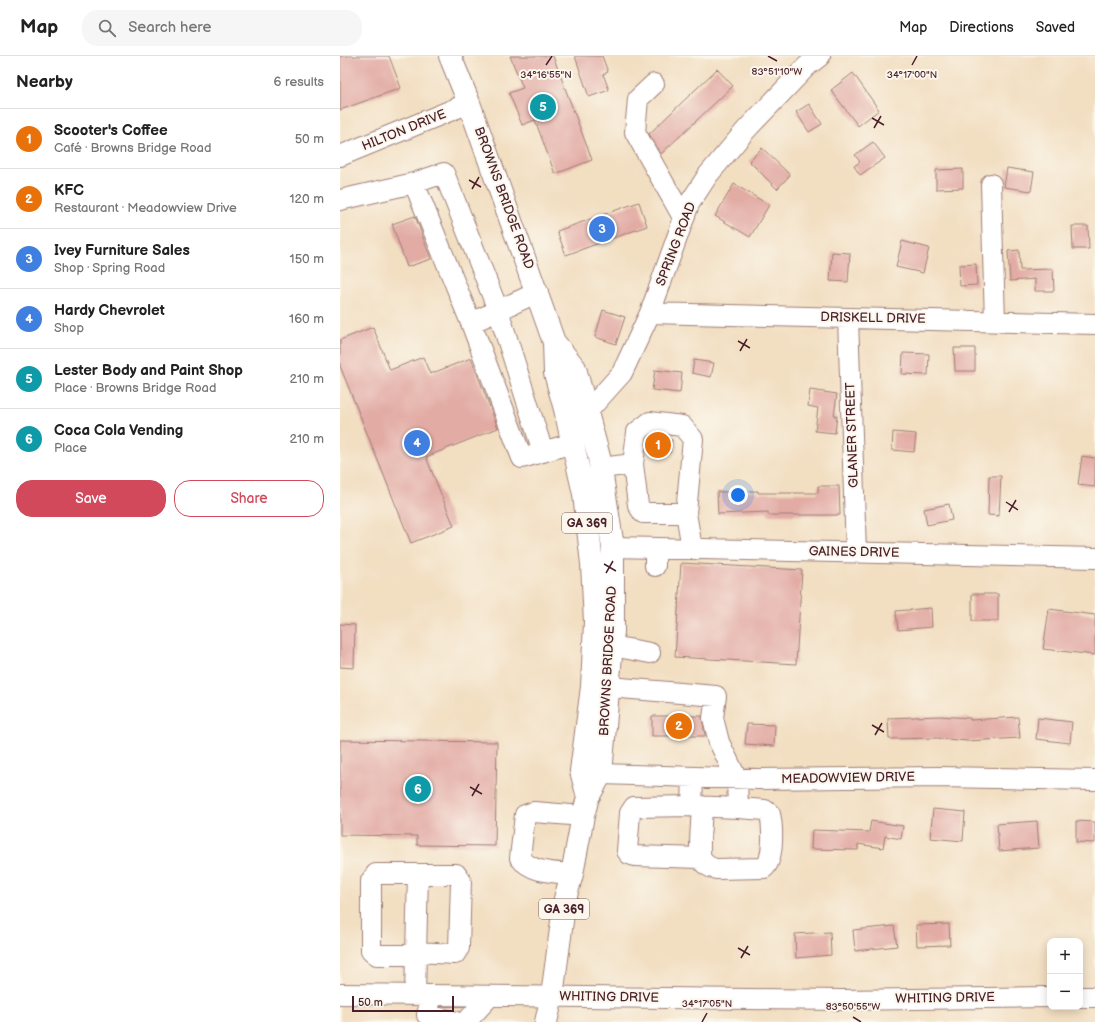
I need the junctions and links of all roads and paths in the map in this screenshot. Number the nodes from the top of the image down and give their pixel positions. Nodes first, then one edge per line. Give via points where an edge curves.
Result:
1 (450, 56) edge
2 (820, 56) edge
3 (654, 84) dead end
4 (469, 103) junction
5 (340, 156) edge
6 (414, 183) junction
7 (991, 184) dead end
8 (340, 200) edge
9 (684, 219) junction
10 (538, 292) junction
11 (498, 310) junction
12 (650, 313) junction
13 (848, 318) junction
14 (995, 322) junction
15 (471, 323) junction
16 (1095, 324) edge
17 (554, 342) junction
18 (587, 412) junction
19 (573, 444) junction
20 (543, 452) junction
21 (633, 464) junction
22 (600, 468) junction
23 (686, 513) junction
24 (613, 547) junction
25 (692, 548) junction
26 (856, 552) junction
27 (1095, 558) edge
28 (612, 646) junction
29 (650, 653) dead end
30 (609, 687) junction
31 (601, 774) junction
32 (693, 777) junction
33 (737, 779) junction
34 (1095, 780) edge
35 (697, 806) junction
36 (586, 807) junction
37 (738, 808) junction
38 (701, 858) junction
39 (418, 874) junction
40 (572, 874) junction
41 (415, 954) junction
42 (340, 994) edge
43 (424, 995) junction
44 (490, 996) junction
45 (552, 996) junction
46 (1047, 996) edge
47 (1083, 997) edge
48 (1095, 997) edge
49 (456, 1022) edge
50 (466, 1022) edge
51 (546, 1022) edge

1 - 4 main road, BROWNS BRIDGE ROAD / GA 369
2 - 9 street, SPRING ROAD via 807,66 746,130 708,175 689,204
3 - 9 street via 638,98 635,132
4 - 5 street, HILTON DRIVE
4 - 10 main road, BROWNS BRIDGE ROAD / GA 369
6 - 8 street
6 - 11 street via 444,173
6 - 15 street
7 - 14 street
9 - 12 street, SPRING ROAD
10 - 11 street
10 - 17 main road, BROWNS BRIDGE ROAD / GA 369
11 - 15 street
11 - 20 street
12 - 13 street, DRISKELL DRIVE
12 - 18 street, SPRING ROAD via 622,373
13 - 14 street, DRISKELL DRIVE
13 - 26 street, GLANER STREET
14 - 16 street, DRISKELL DRIVE
15 - 20 street via 522,458
17 - 18 main road, BROWNS BRIDGE ROAD / GA 369 via 575,368
17 - 19 main road, BROWNS BRIDGE ROAD / GA 369 via 555,373
18 - 22 main road, BROWNS BRIDGE ROAD / GA 369
19 - 20 street
19 - 36 main road, BROWNS BRIDGE ROAD / GA 369 via 584,494 595,622 592,688 581,771
21 - 22 street
21 - 23 street via 638,504 643,513
21 - 23 street via 637,432 650,422 682,426 693,439
22 - 24 main road, BROWNS BRIDGE ROAD / GA 369
23 - 25 street
24 - 25 street, GAINES DRIVE via 655,557
24 - 28 main road, BROWNS BRIDGE ROAD / GA 369
25 - 26 street, GAINES DRIVE
26 - 27 street, GAINES DRIVE
28 - 29 street
28 - 30 main road, BROWNS BRIDGE ROAD / GA 369
30 - 31 main road, BROWNS BRIDGE ROAD / GA 369
30 - 33 street via 716,696 713,718 716,730
31 - 32 street, MEADOWVIEW DRIVE
31 - 36 main road, BROWNS BRIDGE ROAD / GA 369
32 - 33 street, MEADOWVIEW DRIVE
32 - 35 street
33 - 34 street, MEADOWVIEW DRIVE via 938,777
33 - 37 street
35 - 37 street
35 - 38 street
35 - 38 street via 634,807 630,813 627,851 632,856
36 - 40 main road, BROWNS BRIDGE ROAD / GA 369
36 - 40 street via 526,815 520,858 526,866 536,870
37 - 38 street via 765,810 770,814 771,858 768,865 758,869 716,869 707,865
39 - 41 street
39 - 41 street via 456,874 461,881 459,948 455,954
39 - 41 street via 376,874 371,881 371,950 377,955
40 - 45 main road, BROWNS BRIDGE ROAD / GA 369 via 565,899
41 - 43 street
42 - 43 street, WHITING DRIVE
43 - 44 street, WHITING DRIVE
43 - 49 street via 427,1015
44 - 45 street, WHITING DRIVE
44 - 50 street
45 - 46 street, WHITING DRIVE via 842,1000
45 - 51 main road, BROWNS BRIDGE ROAD / GA 369
47 - 48 street

